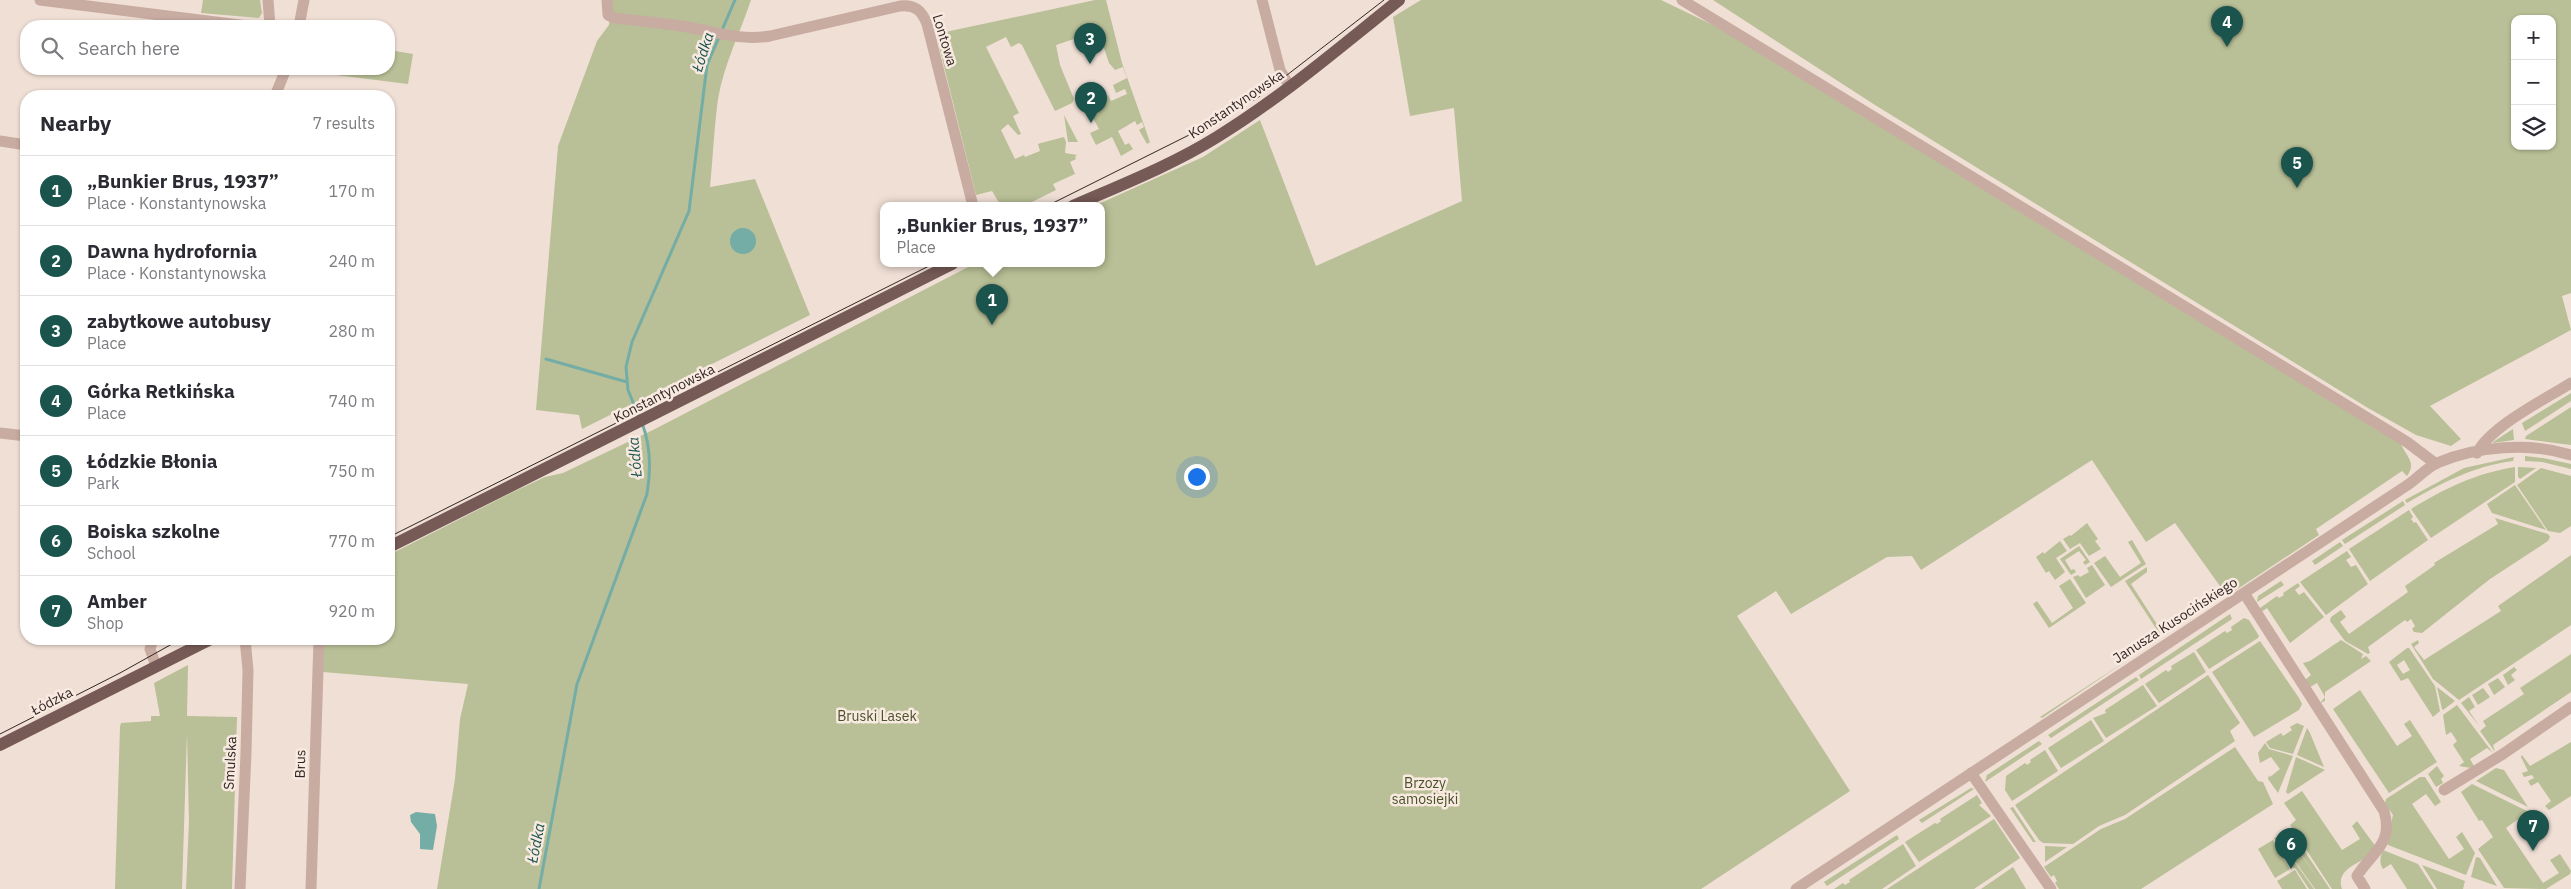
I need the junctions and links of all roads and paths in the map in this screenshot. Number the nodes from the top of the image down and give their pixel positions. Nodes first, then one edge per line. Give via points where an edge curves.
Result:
1 (40, 0) edge
2 (268, 0) edge
3 (304, 0) edge
4 (607, 0) edge
5 (1262, 0) edge
6 (1399, 0) edge
7 (1682, 0) edge
8 (200, 20) edge
9 (270, 20) edge
10 (300, 20) edge
11 (284, 75) edge
12 (1290, 87) junction
13 (277, 90) edge
14 (0, 142) edge
15 (20, 144) edge
16 (972, 202) edge
17 (1082, 202) edge
18 (946, 267) edge
19 (2571, 383) edge
20 (0, 433) edge
21 (20, 435) edge
22 (2477, 452) junction
23 (2571, 455) edge
24 (2436, 464) junction
25 (395, 544) edge
26 (2244, 593) junction
27 (151, 645) edge
28 (199, 645) edge
29 (246, 645) edge
30 (319, 645) edge
31 (156, 666) junction
32 (2571, 707) edge
33 (0, 745) edge
34 (1971, 773) junction
35 (2444, 790) dead end
36 (240, 889) edge
37 (311, 889) edge
38 (1796, 889) edge
39 (2051, 889) edge
40 (2365, 889) edge

1 - 8 street
2 - 9 street
3 - 10 street
4 - 16 street, Lontowa via 608,15 614,18 734,37 770,36 900,6 919,10 927,24
5 - 12 street via 1280,70
6 - 12 main road, Konstantynowska
7 - 24 street via 2407,442
11 - 13 street
12 - 17 main road, Konstantynowska via 1199,148
14 - 15 street
18 - 25 main road, Konstantynowska
19 - 22 street via 2495,431
20 - 21 street
22 - 23 street, Janusza Kusocińskiego via 2534,448
22 - 24 street, Janusza Kusocińskiego
24 - 26 street, Janusza Kusocińskiego
26 - 34 street, Janusza Kusocińskiego
26 - 40 street via 2384,811 2388,824 2382,844 2357,876
27 - 31 street
28 - 31 main road
29 - 36 street, Smulska via 248,670
30 - 37 street, Brus
31 - 33 main road, Łódzka
32 - 35 street via 2504,754
34 - 38 street, Janusza Kusocińskiego
34 - 39 street

